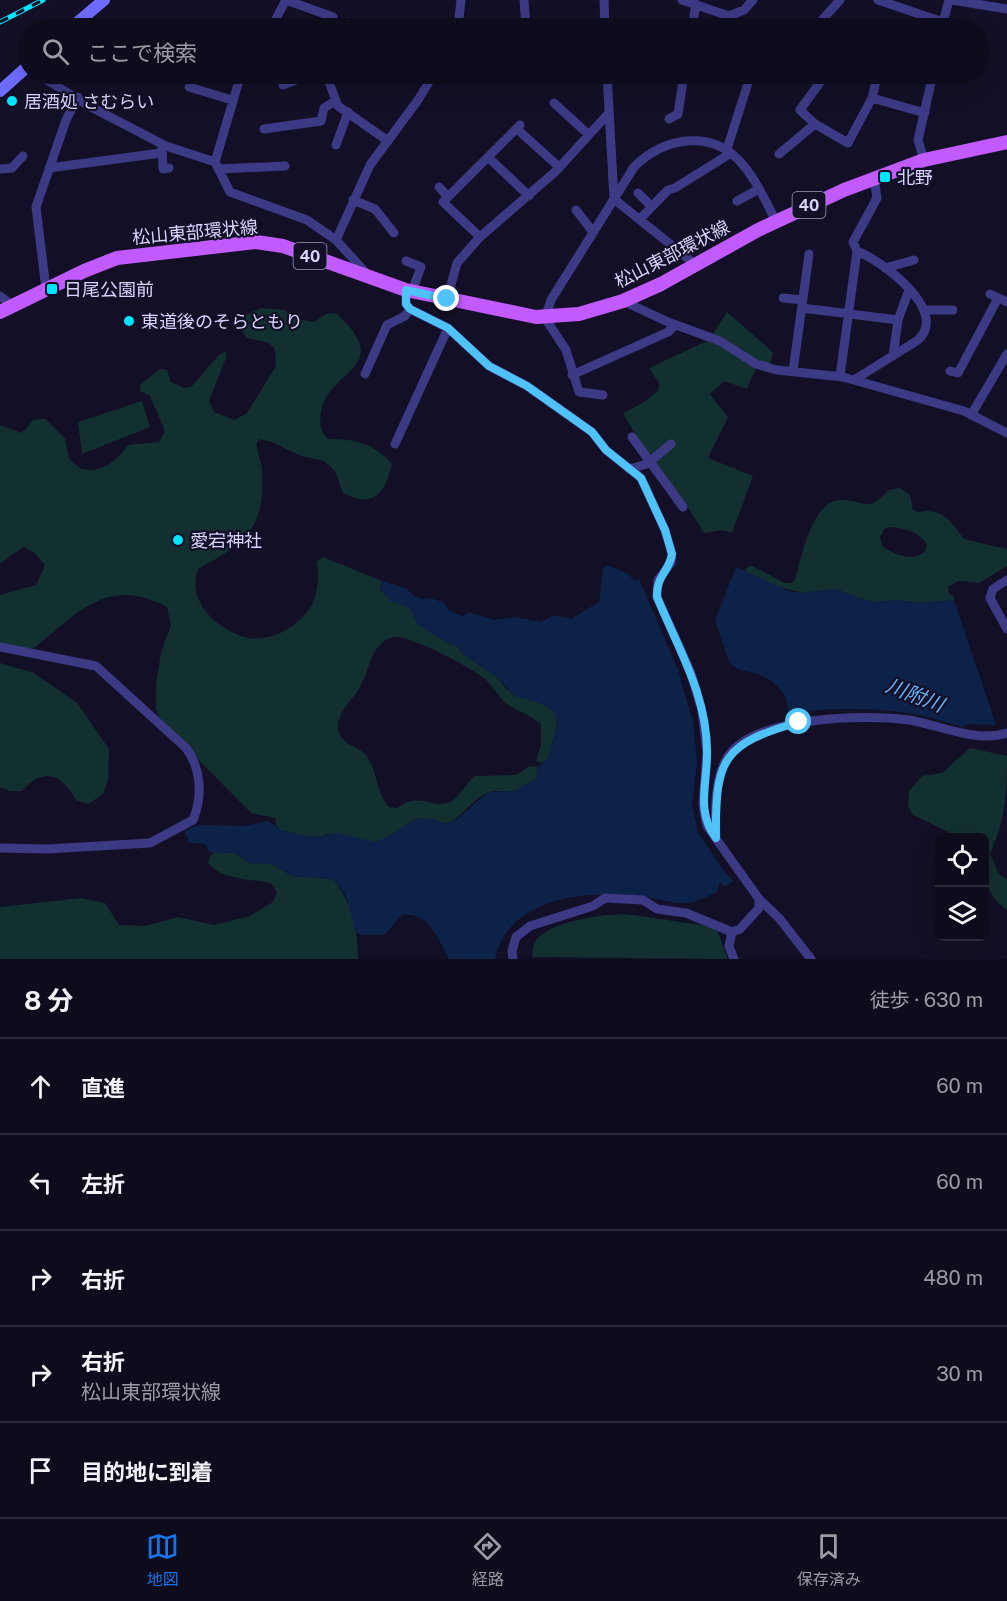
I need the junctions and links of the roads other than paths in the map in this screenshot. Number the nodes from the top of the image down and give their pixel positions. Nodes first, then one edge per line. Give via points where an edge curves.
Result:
1 (104, 0) edge
2 (461, 0) edge
3 (524, 0) edge
4 (604, 0) edge
5 (682, 0) edge
6 (753, 0) edge
7 (840, 0) edge
8 (878, 0) edge
9 (951, 0) edge
10 (696, 4) junction
11 (712, 5) edge
12 (1007, 9) edge
13 (729, 16) junction
14 (333, 17) dead end
15 (83, 18) edge
16 (276, 18) edge
17 (459, 18) edge
18 (525, 18) edge
19 (605, 18) edge
20 (694, 18) edge
21 (732, 18) edge
22 (824, 18) edge
23 (922, 18) edge
24 (945, 18) edge
25 (18, 75) edge
26 (55, 84) edge
27 (238, 84) edge
28 (332, 84) edge
29 (427, 84) edge
30 (607, 84) edge
31 (682, 84) edge
32 (748, 84) edge
33 (819, 84) edge
34 (875, 84) edge
35 (931, 84) edge
36 (189, 87) dead end
37 (0, 91) edge
38 (78, 97) junction
39 (872, 98) junction
40 (232, 100) junction
41 (335, 101) junction
42 (554, 103) dead end
43 (348, 112) junction
44 (926, 113) junction
45 (608, 114) junction
46 (669, 119) dead end
47 (814, 124) junction
48 (264, 129) dead end
49 (589, 135) junction
50 (388, 141) junction
51 (1007, 142) edge
52 (336, 145) dead end
53 (162, 148) junction
54 (729, 151) junction
55 (779, 154) dead end
56 (23, 156) dead end
57 (488, 158) junction
58 (924, 160) junction
59 (216, 166) junction
60 (285, 166) dead end
61 (50, 168) junction
62 (169, 168) dead end
63 (559, 168) junction
64 (0, 169) edge
65 (874, 178) junction
66 (439, 187) dead end
67 (759, 189) junction
68 (638, 193) dead end
69 (529, 196) junction
70 (448, 197) junction
71 (614, 199) junction
72 (353, 200) junction
73 (737, 201) dead end
74 (651, 206) junction
75 (576, 210) dead end
76 (640, 219) junction
77 (776, 221) junction
78 (593, 232) junction
79 (394, 233) dead end
80 (480, 237) junction
81 (336, 240) junction
82 (857, 251) junction
83 (810, 254) dead end
84 (914, 260) dead end
85 (406, 261) dead end
86 (696, 265) junction
87 (885, 268) junction
88 (373, 279) junction
89 (46, 289) junction
90 (909, 290) junction
91 (409, 291) junction
92 (0, 296) edge
93 (783, 298) dead end
94 (447, 299) junction
95 (623, 301) junction
96 (1007, 302) edge
97 (802, 304) junction
98 (6, 309) edge
99 (410, 309) junction
100 (924, 310) junction
101 (953, 310) dead end
102 (850, 314) junction
103 (546, 318) junction
104 (898, 320) junction
105 (675, 325) junction
106 (448, 328) junction
107 (1007, 354) edge
108 (893, 356) junction
109 (1004, 369) edge
110 (793, 371) junction
111 (950, 371) dead end
112 (365, 374) dead end
113 (572, 375) junction
114 (840, 376) junction
115 (855, 380) junction
116 (603, 395) dead end
117 (971, 415) junction
118 (1007, 433) edge
119 (632, 437) dead end
120 (395, 444) dead end
121 (671, 444) dead end
122 (648, 463) junction
123 (629, 469) junction
124 (683, 507) dead end
125 (1007, 580) edge
126 (1007, 629) edge
127 (0, 647) edge
128 (1007, 733) edge
129 (716, 838) junction
130 (0, 848) edge
131 (759, 899) junction
132 (732, 932) junction
133 (513, 959) edge
134 (734, 959) edge
135 (811, 959) edge

1 - 15 main road
2 - 17 street
3 - 18 street
4 - 19 street
5 - 10 street
6 - 13 street via 744,10
7 - 22 street
8 - 23 street
9 - 12 street
9 - 24 street
10 - 11 street
10 - 20 street
11 - 13 street
13 - 21 street
14 - 16 street via 286,0
25 - 37 main road
26 - 38 street
27 - 40 street
28 - 41 street
29 - 50 street
30 - 45 street
31 - 46 street via 678,114
32 - 54 street
33 - 47 street via 800,110
34 - 39 street
35 - 44 street
36 - 40 street
38 - 53 street
38 - 61 street
39 - 44 street
39 - 47 street via 848,143
40 - 59 street
41 - 43 street
41 - 48 street via 324,108 321,121
42 - 49 street
43 - 50 street
43 - 52 street
44 - 58 street via 918,140
45 - 49 street
45 - 71 street
47 - 55 street
49 - 63 street
50 - 72 street via 370,165
51 - 58 main road, 松山東部環状線 / 40
53 - 59 street
53 - 61 street
53 - 62 street via 163,169
54 - 67 street via 744,163
54 - 71 street via 716,143 693,140 653,151 634,167
54 - 74 street via 668,190
56 - 64 street via 12,168
57 - 63 street via 518,127
57 - 69 street
57 - 70 street
58 - 65 main road, 松山東部環状線 / 40
59 - 60 street
59 - 81 street via 230,192 301,217
61 - 89 street via 36,207
63 - 69 street
65 - 77 main road, 松山東部環状線 / 40
65 - 82 street via 876,198 855,237
66 - 70 street
67 - 73 street
67 - 77 street
68 - 74 street
69 - 80 street
70 - 80 street via 443,202
71 - 76 street
71 - 78 street
72 - 79 street via 375,209
72 - 81 street
74 - 76 street
75 - 78 street
76 - 86 street
77 - 86 main road, 松山東部環状線 / 40
78 - 103 street via 551,300
80 - 94 street via 457,263
81 - 88 street
82 - 87 street
82 - 102 street
83 - 97 street
84 - 87 street
85 - 91 street via 421,267
86 - 95 main road, 松山東部環状線 / 40
87 - 90 street
88 - 89 main road, 松山東部環状線 / 40 via 283,246 256,242 117,258
88 - 91 main road, 松山東部環状線 / 40
89 - 98 main road, 松山東部環状線 / 40
90 - 100 street
90 - 104 street
91 - 94 main road, 松山東部環状線 / 40
91 - 99 street via 406,304
92 - 98 street
93 - 97 street
94 - 103 main road, 松山東部環状線 / 40
95 - 103 main road, 松山東部環状線 / 40 via 579,314
95 - 105 street
96 - 111 street via 993,297 958,374
97 - 102 street
97 - 110 street
99 - 106 street
99 - 112 street via 387,325
100 - 101 street
100 - 108 street via 928,323 924,335
102 - 104 street
102 - 114 street
103 - 113 street via 566,350
104 - 108 street
105 - 110 street via 720,341 756,364
105 - 113 street via 668,332
106 - 120 street
106 - 123 street via 489,366 575,418
107 - 109 street
108 - 115 street
109 - 117 street
110 - 114 street
113 - 116 street via 579,392
114 - 115 street
115 - 117 street
117 - 118 street
119 - 122 street
121 - 122 street
122 - 123 street
122 - 124 street via 657,469
123 - 129 street via 647,488 669,544 671,563 658,580 657,597 700,701 707,752 703,804 707,826
125 - 126 street via 993,589 990,598
127 - 130 street via 96,666 186,748 195,760 199,780 193,820 150,843
128 - 129 street via 961,733 910,720 856,718 811,720 772,731 740,744 723,766
129 - 131 street
131 - 132 street via 759,908 740,929
131 - 135 street
132 - 133 street via 686,913 657,909 643,900 605,898 593,906 530,926 516,938
132 - 134 street via 729,946

